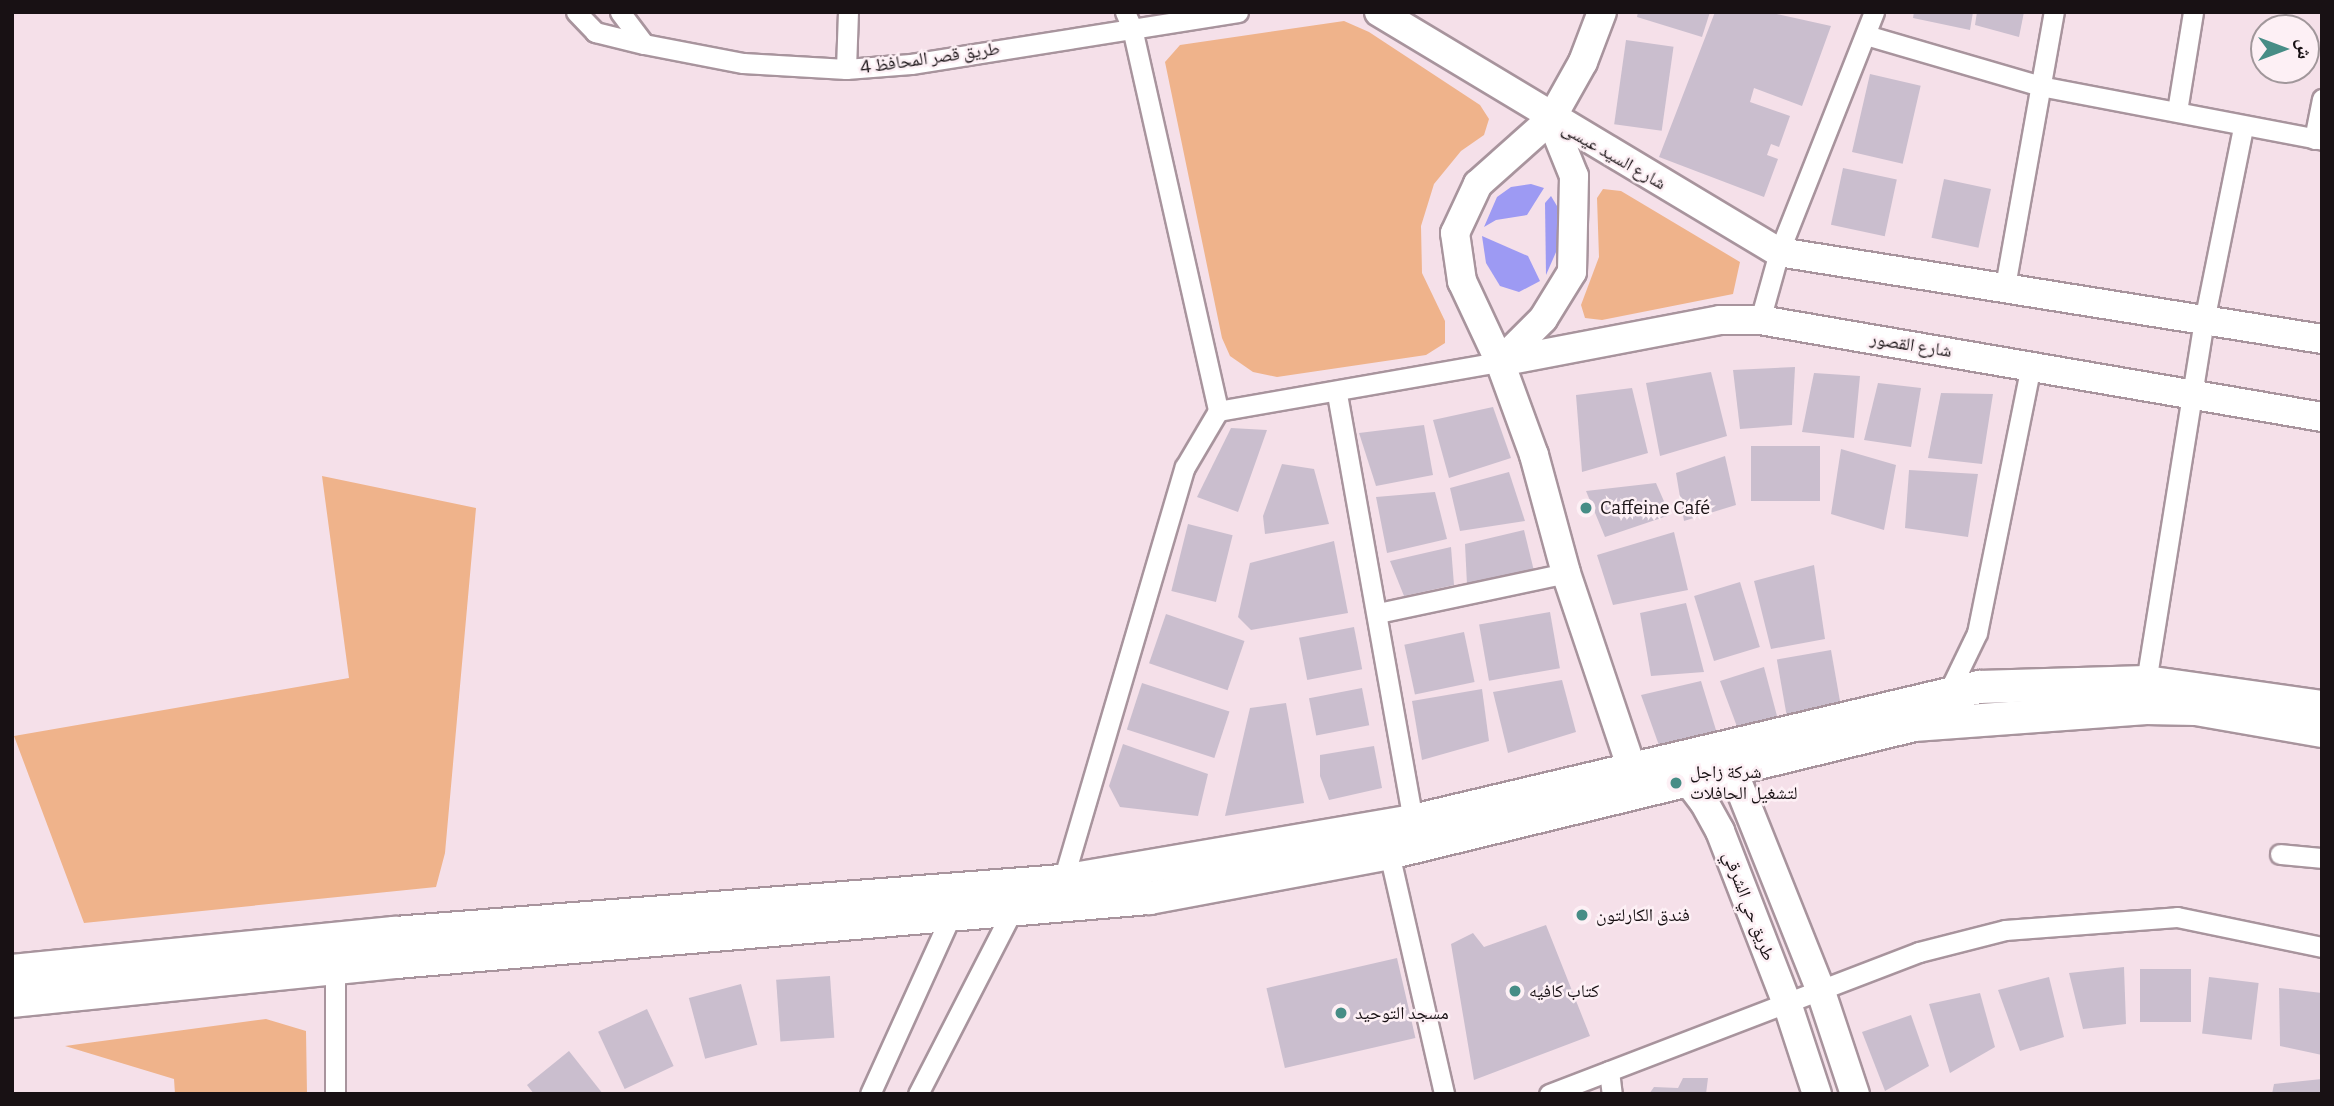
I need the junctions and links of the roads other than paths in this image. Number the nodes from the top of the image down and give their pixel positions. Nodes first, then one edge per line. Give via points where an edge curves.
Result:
1 (576, 12) edge
2 (620, 12) edge
3 (848, 12) edge
4 (1238, 12) edge
5 (1379, 12) edge
6 (1602, 12) edge
7 (1874, 12) edge
8 (2054, 12) edge
9 (2193, 12) edge
10 (1129, 20) edge
11 (1866, 35) junction
12 (644, 44) junction
13 (846, 69) junction
14 (2040, 86) junction
15 (2322, 99) edge
16 (2177, 111) junction
17 (1551, 119) junction
18 (2243, 128) junction
19 (2318, 140) edge
20 (1779, 252) junction
21 (2005, 286) junction
22 (1760, 320) junction
23 (2204, 321) junction
24 (2322, 339) edge
25 (1500, 362) junction
26 (2031, 364) junction
27 (1337, 394) junction
28 (2192, 397) junction
29 (1218, 411) junction
30 (2322, 417) edge
31 (1566, 573) junction
32 (1378, 613) junction
33 (2146, 682) junction
34 (1950, 693) junction
35 (2322, 707) edge
36 (1914, 725) junction
37 (2322, 731) edge
38 (1631, 766) junction
39 (1695, 767) junction
40 (1734, 771) junction
41 (1412, 821) junction
42 (1389, 853) junction
43 (2280, 854) dead end
44 (2322, 858) edge
45 (1060, 894) junction
46 (1011, 900) junction
47 (956, 904) junction
48 (2322, 947) edge
49 (335, 968) junction
50 (12, 971) edge
51 (1820, 989) junction
52 (12, 1002) edge
53 (1788, 1006) junction
54 (1609, 1071) junction
55 (335, 1094) edge
56 (870, 1094) edge
57 (918, 1094) edge
58 (1444, 1094) edge
59 (1549, 1094) edge
60 (1612, 1094) edge
61 (1816, 1094) edge
62 (1855, 1094) edge

1 - 12 street, طريق قصر المحافظ 4 via 595,32
2 - 12 street
3 - 13 street
4 - 10 street, طريق قصر المحافظ 4
5 - 17 street
6 - 17 street, شارع السيد عيسى via 1583,62
7 - 11 street
8 - 14 street
9 - 16 street
10 - 13 street, طريق قصر المحافظ 4 via 911,64
10 - 29 street
11 - 14 street
11 - 20 street
12 - 13 street, طريق قصر المحافظ 4 via 743,63
14 - 16 street
14 - 21 street
15 - 19 street
16 - 18 street
17 - 20 street, شارع السيد عيسى
17 - 25 street via 1574,176 1572,272 1542,319
17 - 25 street via 1478,184 1455,233 1462,281
18 - 19 street
18 - 23 street
20 - 21 street
20 - 22 street
21 - 23 street
22 - 25 street, شارع القصور via 1720,320
22 - 26 street, شارع القصور
23 - 24 street
23 - 28 street
25 - 27 street
25 - 31 street via 1534,455
26 - 28 street, شارع القصور
26 - 34 street via 1977,633
27 - 29 street
27 - 32 street
28 - 30 street, شارع القصور
28 - 33 street
29 - 45 street via 1185,467
31 - 32 street
31 - 38 street
32 - 41 street
33 - 34 main road via 1979,687
33 - 35 main road
34 - 36 street
34 - 39 main road
36 - 37 main road via 2171,709
36 - 40 main road
38 - 39 main road
38 - 41 main road
39 - 40 main road
39 - 42 main road
39 - 53 street, طريق حي الشرقي
40 - 51 street
41 - 45 main road
42 - 45 main road via 1149,898
42 - 58 street
43 - 44 street
45 - 46 main road
46 - 47 main road
46 - 57 street
47 - 49 main road
47 - 50 main road via 395,933
47 - 56 street
48 - 51 street via 2177,917 2005,930 1959,939
49 - 52 main road
49 - 55 street
51 - 53 street
51 - 62 street
53 - 54 street
53 - 61 street, طريق حي الشرقي
54 - 59 street
54 - 60 street

